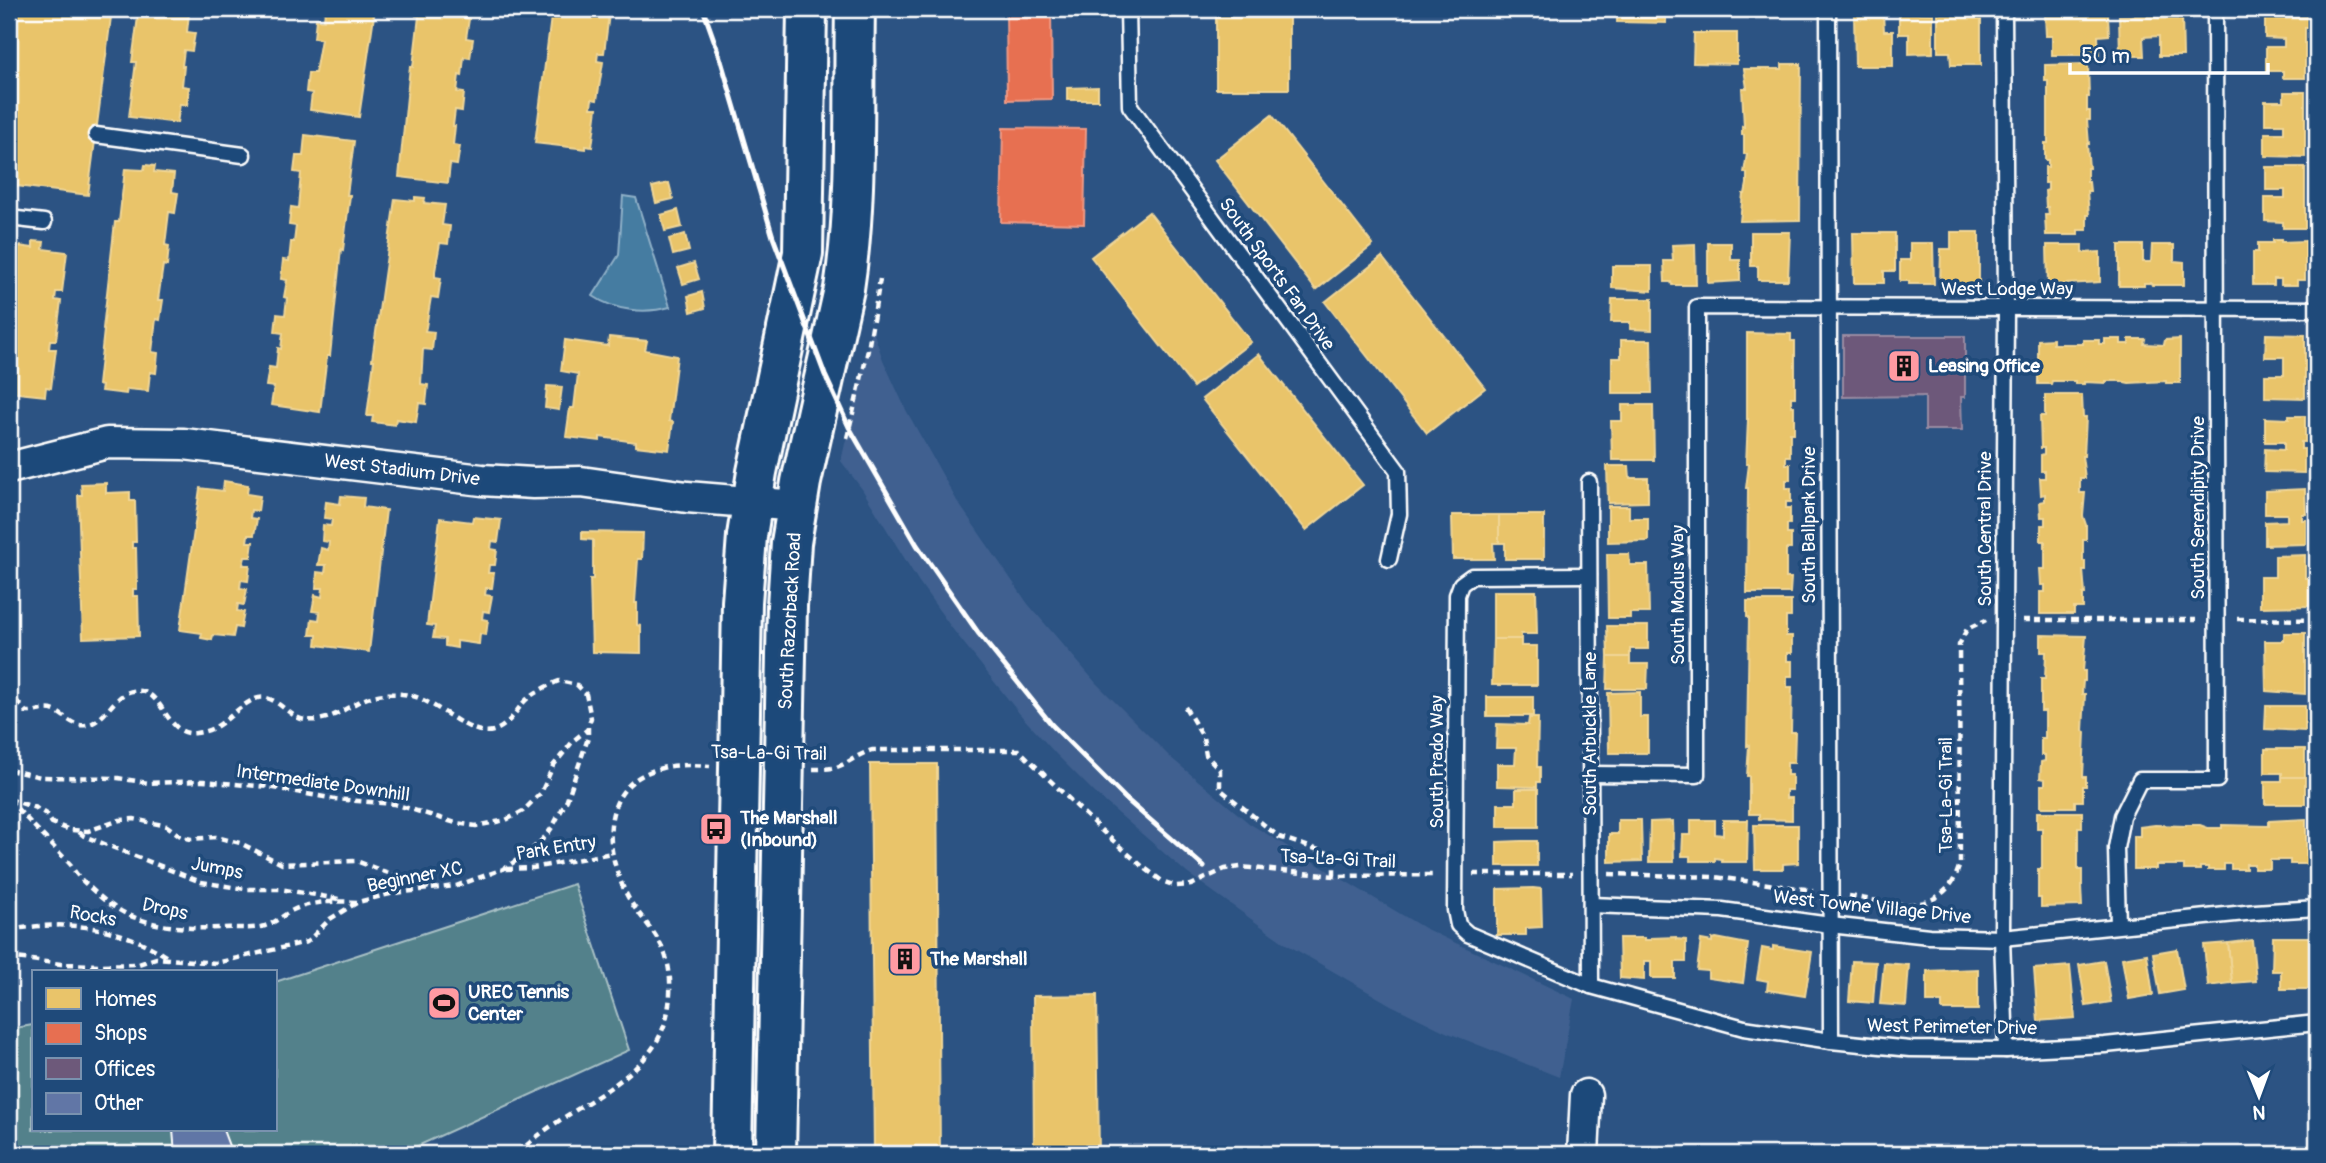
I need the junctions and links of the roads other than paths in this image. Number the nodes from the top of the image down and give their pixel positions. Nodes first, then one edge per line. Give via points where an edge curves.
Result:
1 (807, 9) edge
2 (855, 9) edge
3 (1128, 9) edge
4 (1828, 9) edge
5 (2004, 9) edge
6 (2215, 9) edge
7 (96, 135) dead end
8 (243, 155) dead end
9 (9, 218) edge
10 (44, 222) dead end
11 (1697, 307) joint
12 (1828, 307) junction
13 (2006, 308) junction
14 (2216, 309) junction
15 (2317, 309) edge
16 (9, 468) edge
17 (1588, 482) dead end
18 (752, 502) junction
19 (797, 506) junction
20 (1389, 559) dead end
21 (1589, 575) junction
22 (1590, 774) junction
23 (1591, 905) junction
24 (2317, 908) edge
25 (1830, 925) junction
26 (2118, 925) junction
27 (2002, 938) junction
28 (1591, 986) junction
29 (2317, 1023) edge
30 (1831, 1041) junction
31 (2006, 1050) junction
32 (1586, 1095) dead end
33 (732, 1154) edge
34 (776, 1154) edge
35 (1583, 1154) edge

1 - 18 main road via 803,253
2 - 19 main road, South Razorback Road via 848,258
3 - 20 lane, South Sports Fan Drive via 1130,106 1398,471 1399,514
4 - 12 lane, South Ballpark Drive
5 - 13 lane, South Central Drive
6 - 14 lane, South Serendipity Drive
7 - 8 lane
9 - 10 lane
11 - 12 lane, West Lodge Way
11 - 22 lane, South Modus Way via 1697,775
12 - 13 lane, West Lodge Way
12 - 25 lane, South Ballpark Drive
13 - 14 lane, West Lodge Way
13 - 27 lane, South Central Drive
14 - 15 lane, West Lodge Way
14 - 26 lane, South Serendipity Drive via 2217,780 2140,780 2122,816 2116,848
16 - 18 street, West Stadium Drive via 107,443 184,444 482,480 581,482
17 - 21 lane, South Arbuckle Lane
18 - 19 street, West Stadium Drive
18 - 33 main road via 742,602
19 - 34 main road, South Razorback Road via 787,606 806,764
21 - 22 lane, South Arbuckle Lane
21 - 28 lane, South Prado Way via 1472,576 1461,584 1457,595 1455,910 1458,925 1468,934
22 - 23 lane, South Arbuckle Lane
23 - 25 lane, West Towne Village Drive via 1722,910
23 - 28 lane, South Arbuckle Lane
24 - 26 lane, West Towne Village Drive
25 - 27 lane, West Towne Village Drive via 1929,936
25 - 30 lane, South Ballpark Drive
26 - 27 lane, West Towne Village Drive
27 - 31 lane, South Central Drive
28 - 30 lane, West Perimeter Drive via 1744,1028
29 - 31 lane, West Perimeter Drive via 2105,1045
30 - 31 lane, West Perimeter Drive via 1910,1049
32 - 35 street

